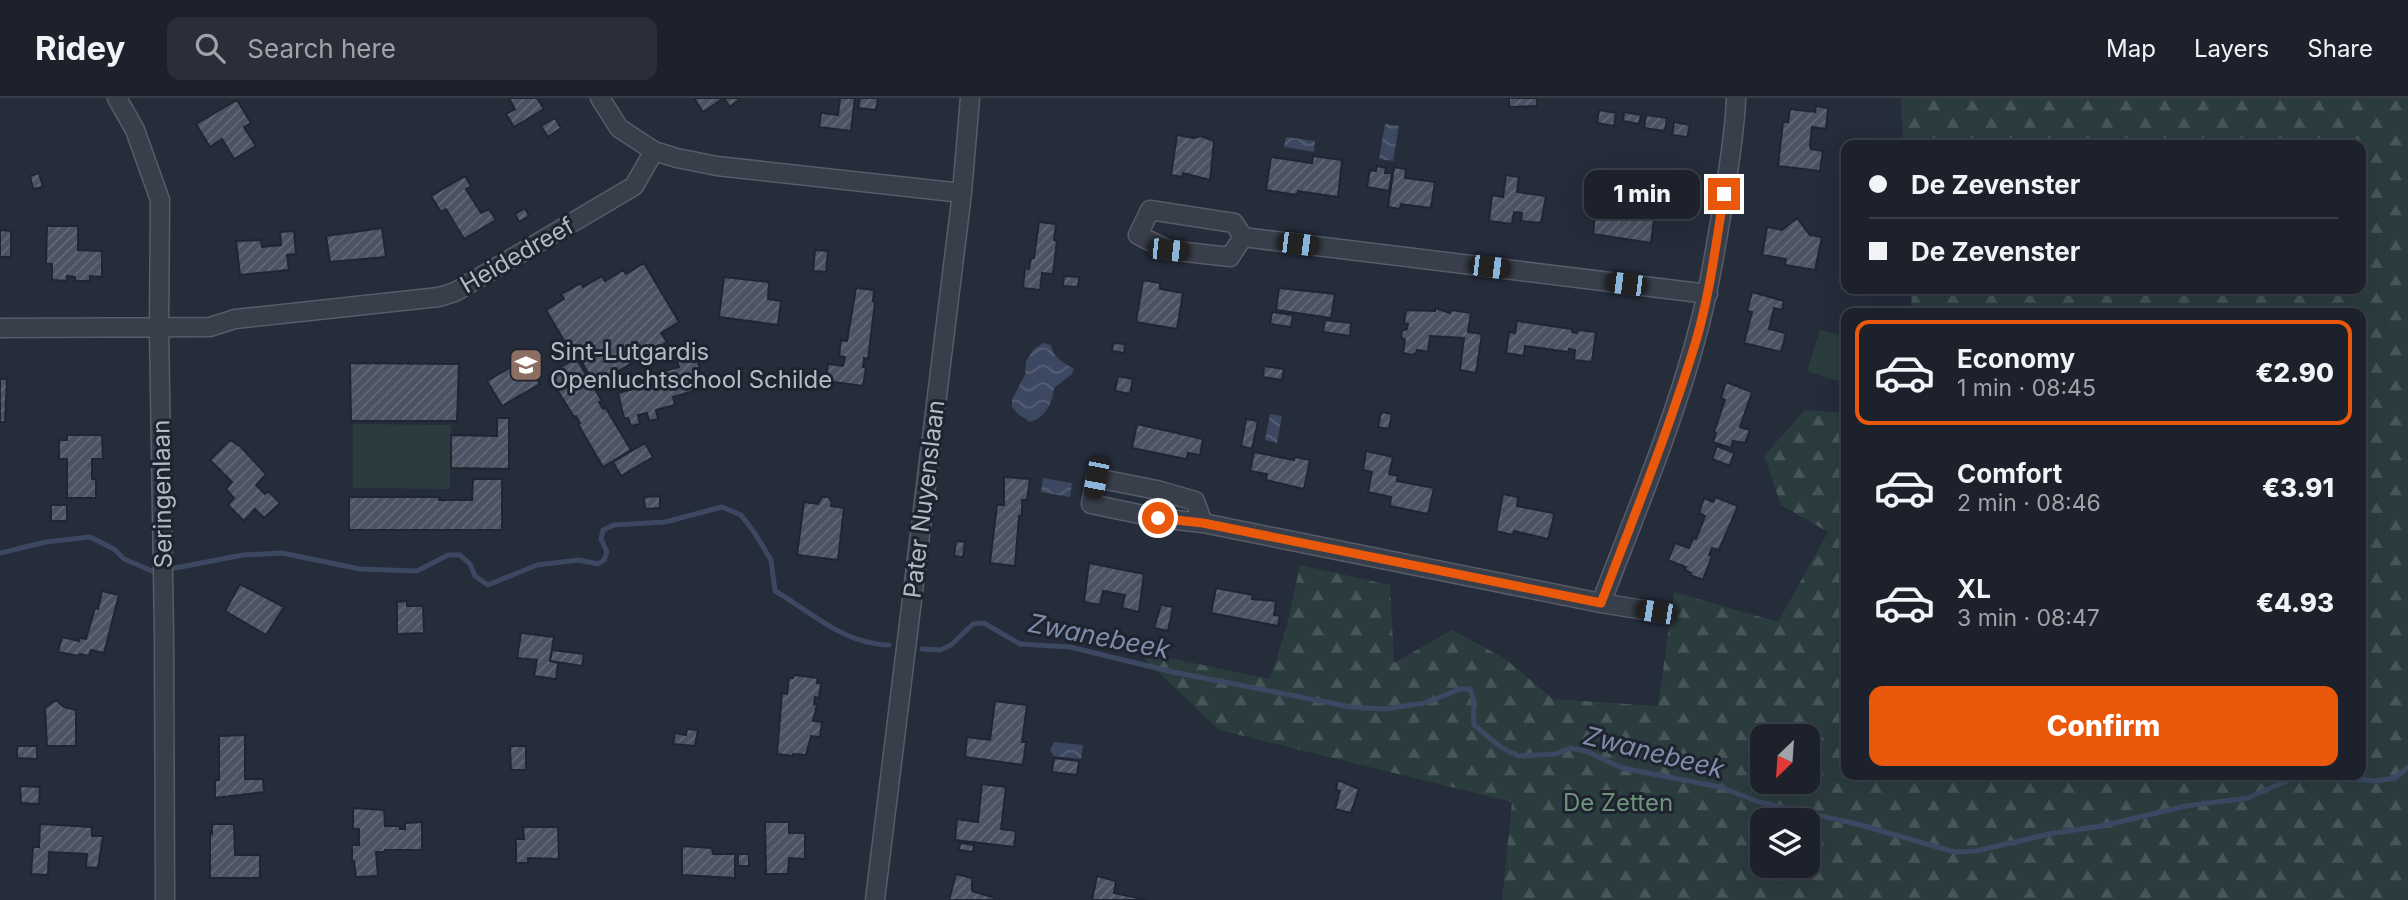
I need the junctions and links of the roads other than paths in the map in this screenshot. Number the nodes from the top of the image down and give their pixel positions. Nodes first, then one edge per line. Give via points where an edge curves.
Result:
1 (117, 98) edge
2 (600, 98) edge
3 (970, 98) edge
4 (1736, 98) edge
5 (654, 151) junction
6 (962, 193) junction
7 (1243, 237) junction
8 (1707, 294) junction
9 (0, 328) edge
10 (159, 329) junction
11 (1203, 523) junction
12 (1601, 603) junction
13 (1656, 612) dead end
14 (165, 900) edge
15 (875, 900) edge

1 - 10 street, Seringenlaan via 135,130 160,200
2 - 5 street via 619,128
3 - 6 street, Pater Nuyenslaan
4 - 8 street
5 - 6 street via 717,166
5 - 10 street, Heidedreef via 635,186 455,292 234,319 210,327
6 - 15 street, Pater Nuyenslaan
7 - 7 street via 1234,223 1150,211 1139,235 1168,250 1230,257
7 - 8 street
8 - 12 street via 1696,341
9 - 10 street, Heidedreef
10 - 14 street, Seringenlaan
11 - 11 street via 1195,501 1096,478 1091,504
11 - 12 street
12 - 13 street

